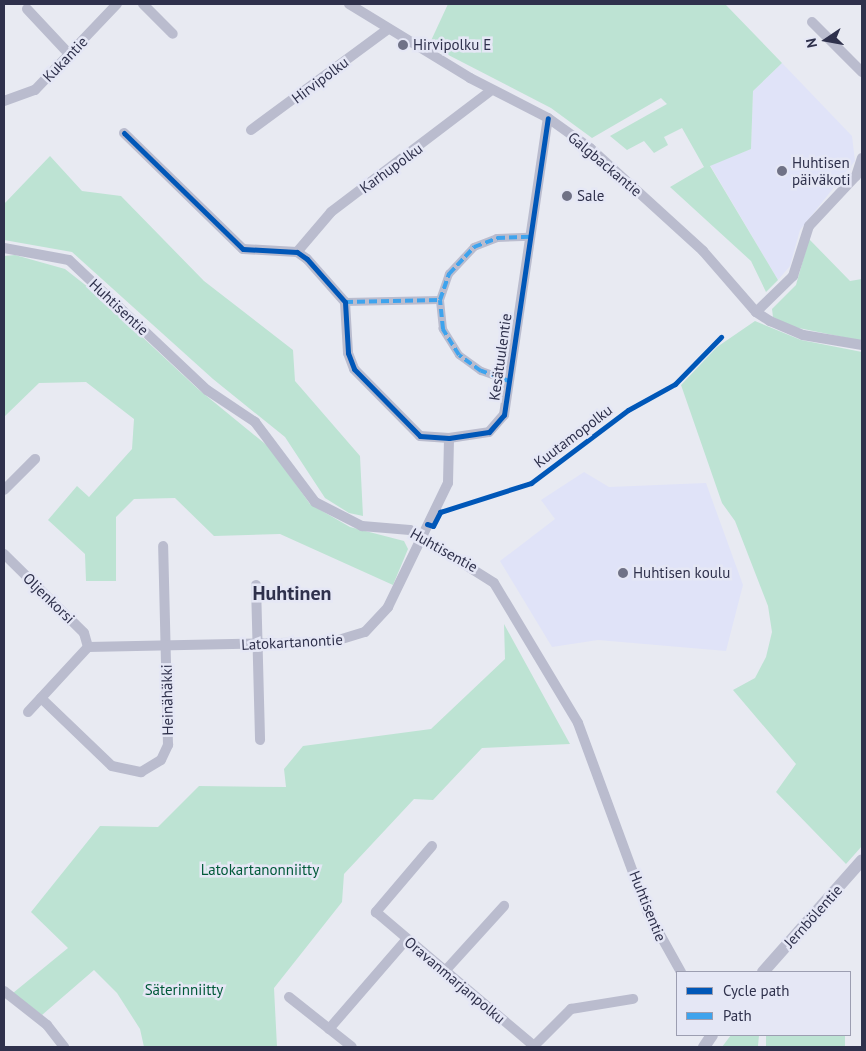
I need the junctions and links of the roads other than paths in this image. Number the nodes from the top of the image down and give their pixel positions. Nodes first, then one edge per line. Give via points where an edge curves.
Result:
1 (117, 4) edge
2 (143, 4) edge
3 (349, 4) edge
4 (27, 9) dead end
5 (812, 22) dead end
6 (388, 29) junction
7 (174, 34) dead end
8 (70, 54) junction
9 (862, 72) edge
10 (492, 90) junction
11 (4, 101) edge
12 (548, 118) junction
13 (251, 130) dead end
14 (124, 133) dead end
15 (862, 158) edge
16 (530, 237) junction
17 (4, 248) edge
18 (297, 252) junction
19 (440, 300) junction
20 (345, 302) junction
21 (756, 312) junction
22 (862, 345) edge
23 (509, 382) junction
24 (449, 438) junction
25 (35, 459) dead end
26 (4, 490) edge
27 (422, 536) junction
28 (163, 546) dead end
29 (4, 554) edge
30 (256, 585) dead end
31 (257, 644) junction
32 (167, 646) junction
33 (88, 647) junction
34 (41, 698) junction
35 (28, 712) dead end
36 (260, 740) dead end
37 (432, 846) dead end
38 (862, 860) edge
39 (504, 906) dead end
40 (407, 939) junction
41 (445, 971) junction
42 (680, 971) edge
43 (764, 971) edge
44 (4, 991) edge
45 (289, 997) dead end
46 (633, 999) dead end
47 (330, 1029) junction
48 (711, 1036) edge
49 (64, 1047) edge
50 (352, 1047) edge
51 (534, 1047) edge
52 (704, 1047) edge

1 - 8 street, Kukantie
2 - 7 street
3 - 6 street, Galgbackantie
4 - 8 street
5 - 9 street
6 - 10 street, Galgbackantie
6 - 13 street, Hirvipolku
8 - 11 street, Kukantie via 27,96
10 - 12 street, Galgbackantie
10 - 18 street, Karhupolku via 332,212
12 - 16 street, Kesätuulentie
12 - 21 street, Galgbackantie via 669,218
14 - 18 street via 243,249
15 - 21 street via 856,176 809,226 790,280
16 - 19 street via 497,238 474,247 449,274
16 - 23 street, Kesätuulentie
17 - 27 street, Huhtisentie via 69,260 207,390 256,422 315,502 362,526 398,526
18 - 20 street
19 - 20 street
19 - 23 street via 443,329 459,355 481,371
20 - 24 street, Kesätuulentie via 348,353 354,369 420,436
21 - 22 street via 803,335
23 - 24 street, Kesätuulentie via 504,415 498,426 483,435
24 - 27 street, Latokartanontie via 448,483
25 - 26 street
27 - 31 street, Latokartanontie via 388,607 364,632 332,642
27 - 42 street, Huhtisentie via 494,582 541,656 578,723 648,913
28 - 32 street, Heinähäkki
29 - 33 street, Oljenkorsi via 84,633
30 - 31 street
31 - 32 street, Latokartanontie
31 - 36 street
32 - 33 street, Latokartanontie
32 - 34 street, Heinähäkki via 168,745 150,770 128,773 112,766
33 - 34 street
34 - 35 street
37 - 40 street, Oravanmarjanpolku via 376,912
38 - 43 street, Jernbölentie
39 - 41 street
40 - 41 street, Oravanmarjanpolku
40 - 47 street
41 - 51 street, Oravanmarjanpolku
44 - 49 street via 46,1026
45 - 47 street
46 - 51 street via 571,1009
47 - 50 street
48 - 52 street

